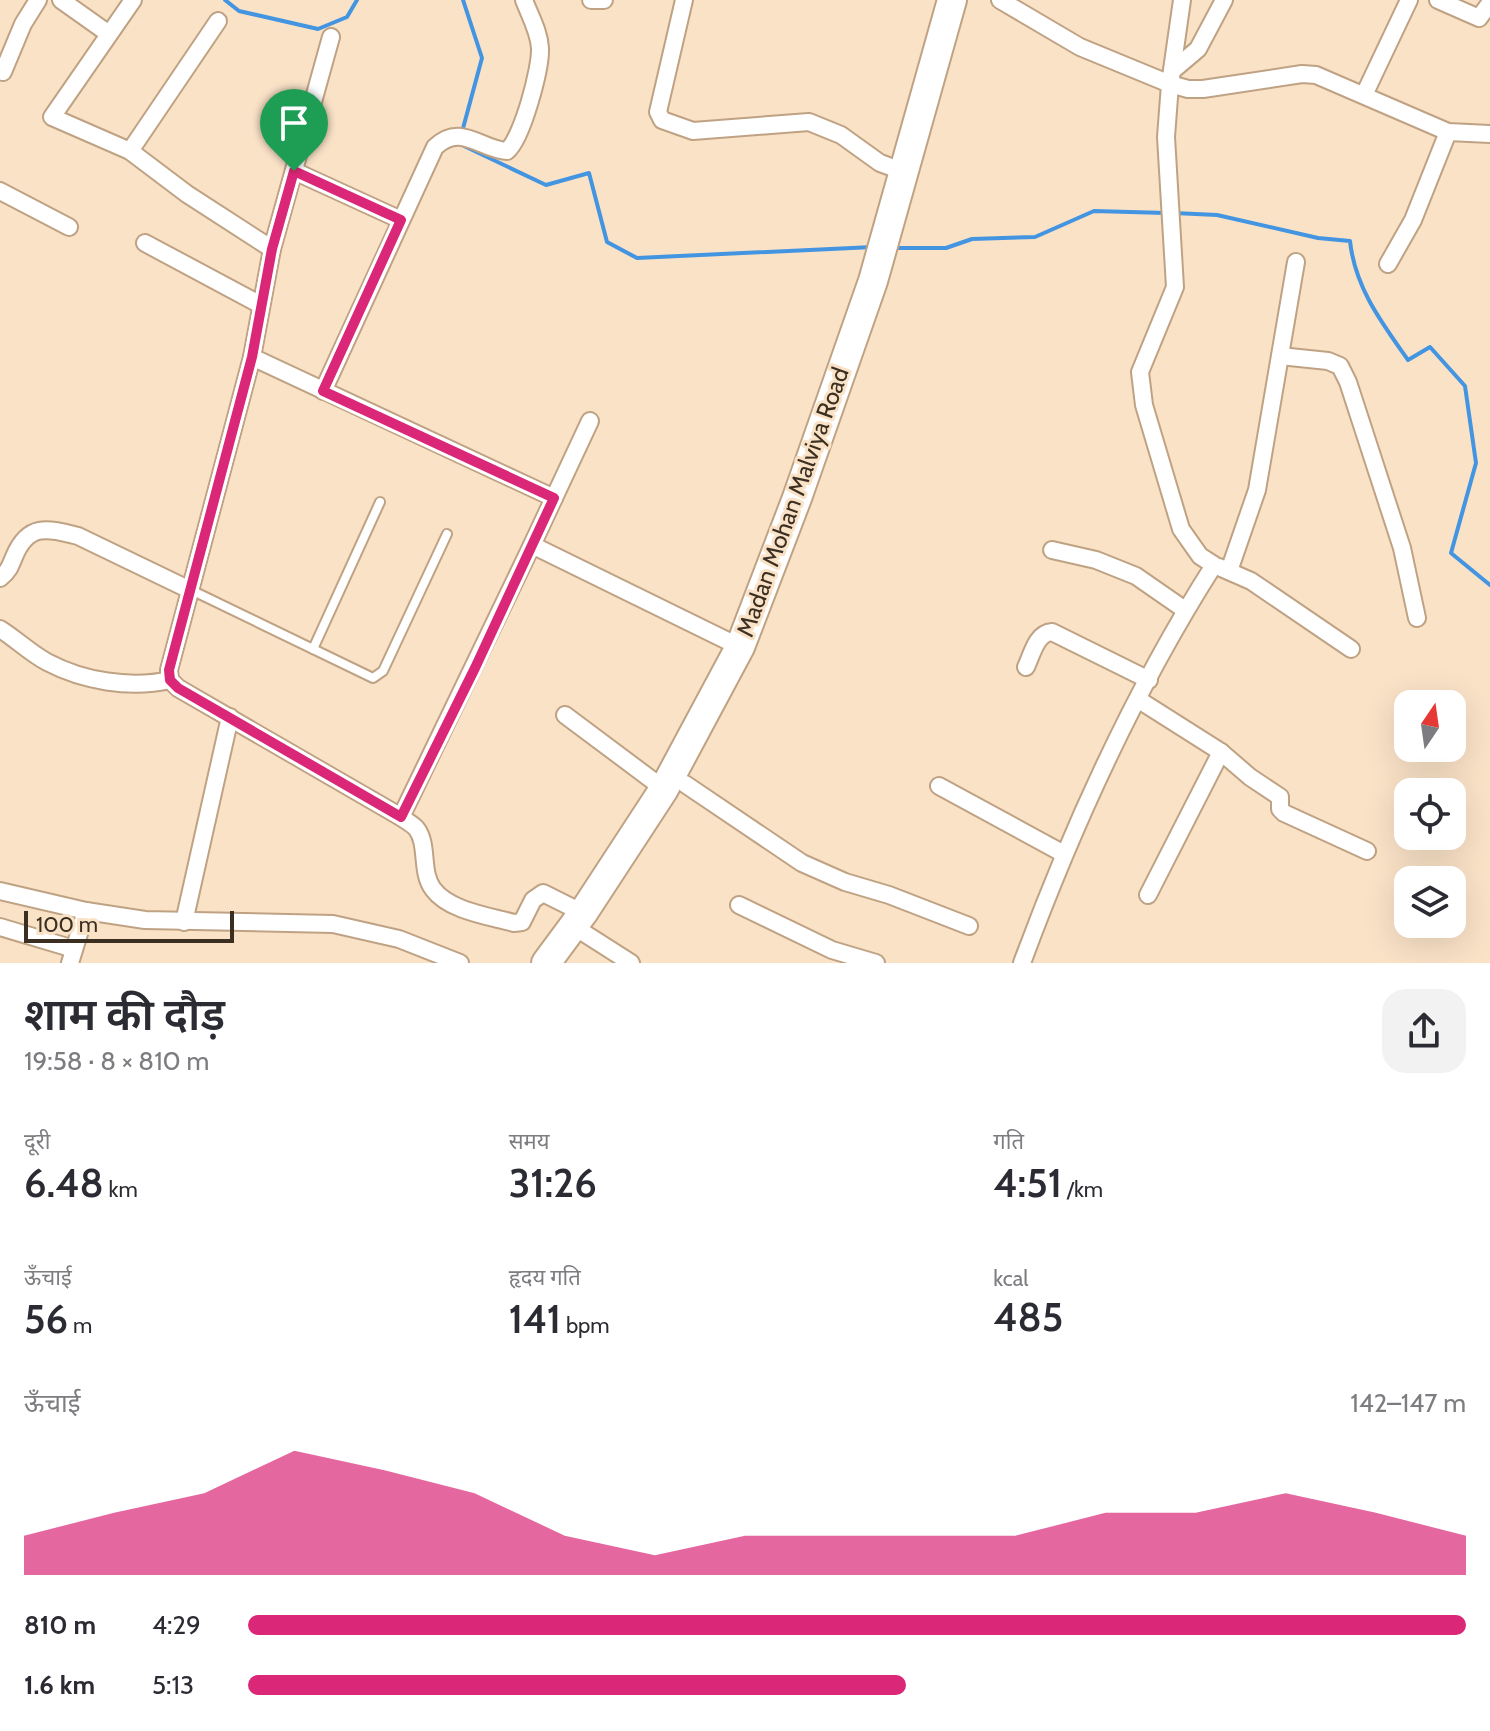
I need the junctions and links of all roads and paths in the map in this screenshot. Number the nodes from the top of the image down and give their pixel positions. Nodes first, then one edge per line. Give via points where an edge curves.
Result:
1 (38, 0) edge
2 (61, 0) edge
3 (133, 0) edge
4 (524, 0) edge
5 (591, 0) edge
6 (604, 0) edge
7 (684, 0) edge
8 (952, 0) edge
9 (966, 0) edge
10 (1000, 0) edge
11 (1182, 0) edge
12 (1224, 0) edge
13 (1409, 0) edge
14 (1438, 0) edge
15 (1490, 3) edge
16 (218, 21) dead end
17 (109, 34) junction
18 (331, 37) dead end
19 (3, 72) dead end
20 (1171, 78) junction
21 (1364, 95) junction
22 (1448, 132) junction
23 (1490, 134) edge
24 (130, 151) junction
25 (294, 171) junction
26 (905, 172) junction
27 (0, 191) edge
28 (401, 220) junction
29 (69, 227) dead end
30 (893, 232) junction
31 (145, 243) dead end
32 (272, 249) junction
33 (1296, 262) dead end
34 (1388, 264) dead end
35 (878, 280) junction
36 (261, 305) junction
37 (1280, 356) junction
38 (252, 357) junction
39 (323, 391) junction
40 (590, 421) dead end
41 (554, 498) junction
42 (380, 502) dead end
43 (447, 534) dead end
44 (532, 545) junction
45 (1052, 550) dead end
46 (1222, 568) junction
47 (0, 578) edge
48 (190, 590) junction
49 (1185, 610) junction
50 (1417, 618) dead end
51 (0, 629) edge
52 (740, 647) junction
53 (313, 649) junction
54 (1351, 649) dead end
55 (1026, 667) dead end
56 (170, 680) junction
57 (1149, 680) junction
58 (1139, 700) junction
59 (565, 715) dead end
60 (230, 717) junction
61 (1221, 752) junction
62 (674, 786) junction
63 (939, 786) dead end
64 (401, 817) junction
65 (1367, 851) dead end
66 (1064, 854) junction
67 (0, 891) edge
68 (1148, 895) dead end
69 (739, 905) dead end
70 (86, 911) junction
71 (184, 922) junction
72 (580, 924) junction
73 (969, 926) dead end
74 (0, 927) edge
75 (72, 956) edge
76 (460, 963) edge
77 (546, 963) edge
78 (564, 963) edge
79 (631, 963) edge
80 (876, 963) edge
81 (1022, 963) edge

1 - 19 street
2 - 17 street
3 - 17 street
4 - 28 street via 540,50 516,139 507,151 462,137 446,139 435,147
5 - 6 street
7 - 26 street via 658,112 662,120 693,131 809,122
8 - 26 highway, Madan Mohan Malviya Road
9 - 30 highway, Madan Mohan Malviya Road
10 - 20 street via 1080,47
11 - 20 street
12 - 20 street via 1198,49
13 - 21 street
14 - 15 street via 1479,18
16 - 24 street
17 - 24 street via 52,117
18 - 25 street
20 - 21 street via 1203,89 1302,74
20 - 46 street via 1166,137 1175,287 1140,372 1144,405 1181,529 1200,556
21 - 22 street
22 - 23 street
22 - 34 street via 1413,220
24 - 32 street
25 - 28 street
25 - 32 street
26 - 30 highway, Madan Mohan Malviya Road
27 - 29 street
28 - 39 street
30 - 35 highway, Madan Mohan Malviya Road
31 - 36 street
32 - 36 street
33 - 37 street
35 - 52 highway, Madan Mohan Malviya Road
35 - 62 highway, Madan Mohan Malviya Road via 815,486 749,663
36 - 38 street
37 - 46 street via 1257,490
37 - 50 street via 1340,366 1402,548
38 - 39 street
38 - 48 street
39 - 41 street
40 - 41 street
41 - 44 street
42 - 53 lane
43 - 53 lane via 378,676 367,676
44 - 52 street
44 - 64 street
45 - 49 street via 1136,576
46 - 49 street
46 - 54 street via 1251,581
47 - 48 street via 27,535 59,531
48 - 53 lane
48 - 56 street
49 - 57 street
51 - 56 street via 72,673 129,683
52 - 62 highway, Madan Mohan Malviya Road
55 - 57 street via 1040,638 1052,632
56 - 60 street
57 - 58 street
58 - 61 street
58 - 66 street
59 - 62 street
60 - 64 street
60 - 71 street
61 - 65 street via 1280,797 1284,813
61 - 68 street
62 - 72 highway, Madan Mohan Malviya Road
62 - 73 street via 817,870
63 - 66 street
64 - 72 street via 416,828 426,876 445,900 514,923 522,922 543,893
66 - 81 street
67 - 70 street
69 - 80 street via 832,950
70 - 71 street
70 - 75 street
71 - 76 street via 333,924 399,939
72 - 77 highway, Madan Mohan Malviya Road
72 - 78 highway, Madan Mohan Malviya Road
72 - 79 street
74 - 75 street

